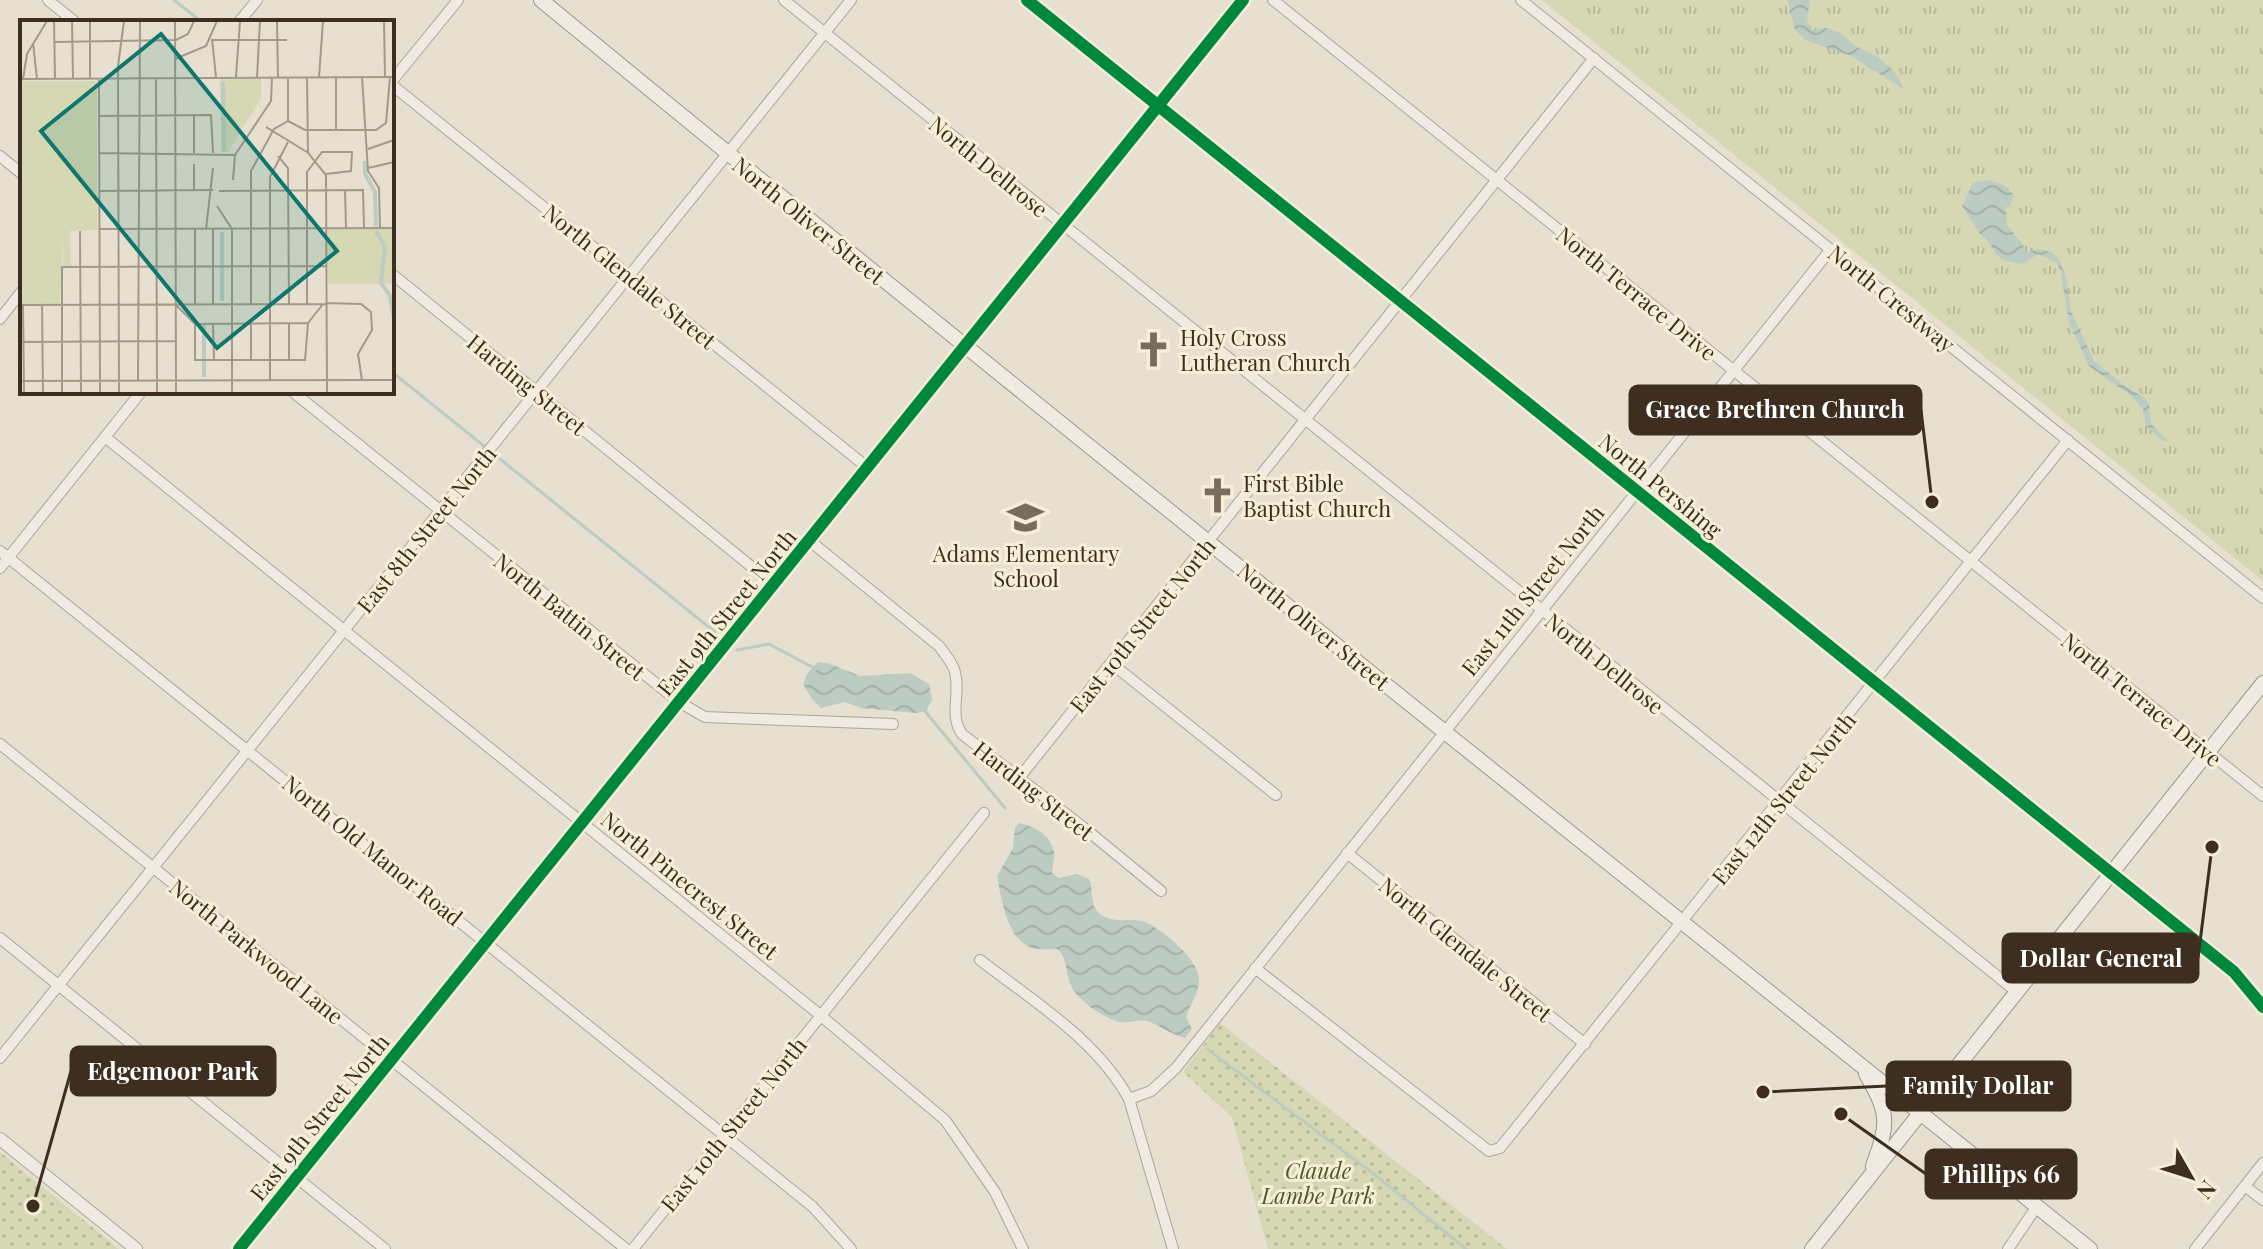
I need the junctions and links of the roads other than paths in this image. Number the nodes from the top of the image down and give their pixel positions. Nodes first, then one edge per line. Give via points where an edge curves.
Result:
1 (48, 0) edge
2 (257, 0) edge
3 (458, 0) edge
4 (541, 0) edge
5 (784, 0) edge
6 (851, 0) edge
7 (1027, 0) edge
8 (1243, 0) edge
9 (1273, 0) edge
10 (1521, 0) edge
11 (73, 20) edge
12 (241, 20) edge
13 (825, 32) junction
14 (1594, 58) junction
15 (394, 80) edge
16 (394, 85) edge
17 (1159, 106) junction
18 (728, 154) junction
19 (0, 156) edge
20 (20, 172) edge
21 (1497, 180) junction
22 (1063, 226) junction
23 (1831, 249) junction
24 (394, 276) edge
25 (630, 276) junction
26 (20, 294) edge
27 (1400, 300) junction
28 (0, 319) edge
29 (965, 348) junction
30 (1733, 371) junction
31 (537, 392) junction
32 (139, 394) edge
33 (295, 394) edge
34 (1305, 420) junction
35 (105, 437) junction
36 (2068, 440) junction
37 (868, 468) junction
38 (1637, 491) junction
39 (440, 511) junction
40 (810, 541) junction
41 (1208, 542) junction
42 (4, 554) edge
43 (1971, 562) junction
44 (0, 568) edge
45 (774, 585) junction
46 (2263, 598) edge
47 (1541, 611) junction
48 (344, 631) junction
49 (1111, 663) junction
50 (1875, 683) junction
51 (2263, 683) edge
52 (679, 702) junction
53 (893, 724) dead end
54 (1445, 731) junction
55 (0, 744) edge
56 (248, 750) junction
57 (2208, 752) junction
58 (1019, 778) junction
59 (1276, 795) dead end
60 (2263, 796) edge
61 (1779, 803) junction
62 (984, 813) dead end
63 (582, 823) junction
64 (1347, 853) junction
65 (153, 867) junction
66 (2112, 873) junction
67 (1161, 891) dead end
68 (1682, 923) junction
69 (0, 938) edge
70 (486, 942) junction
71 (980, 960) dead end
72 (1255, 968) junction
73 (58, 985) junction
74 (2017, 992) junction
75 (2263, 1007) edge
76 (820, 1015) junction
77 (1585, 1044) junction
78 (0, 1058) edge
79 (392, 1059) junction
80 (1862, 1066) junction
81 (1129, 1099) junction
82 (1921, 1113) junction
83 (724, 1135) junction
84 (0, 1139) edge
85 (2263, 1163) edge
86 (1870, 1175) junction
87 (296, 1178) junction
88 (2245, 1186) junction
89 (2263, 1200) edge
90 (2037, 1206) junction
91 (1818, 1247) edge
92 (136, 1249) edge
93 (239, 1249) edge
94 (385, 1249) edge
95 (626, 1249) edge
96 (633, 1249) edge
97 (851, 1249) edge
98 (1023, 1249) edge
99 (1173, 1249) edge
100 (2008, 1249) edge
101 (2090, 1249) edge
102 (2195, 1249) edge

1 - 11 street
2 - 12 street
3 - 15 street
4 - 18 main road, North Oliver Street
5 - 13 street, North Dellrose
6 - 13 street, East 8th Street North
7 - 17 street, North Pershing
8 - 17 street, East 9th Street North
9 - 21 street, North Terrace Drive
10 - 14 street, North Crestway
13 - 18 street, East 8th Street North
13 - 22 street, North Dellrose
14 - 21 street, East 10th Street North
14 - 23 street, North Crestway
16 - 25 street, North Glendale Street
17 - 22 street, East 9th Street North
17 - 27 street, North Pershing
18 - 25 street, East 8th Street North
18 - 29 main road, North Oliver Street
19 - 20 street
21 - 27 street, East 10th Street North
21 - 30 street, North Terrace Drive
22 - 29 street, East 9th Street North
22 - 34 street, North Dellrose
23 - 30 street, East 11th Street North
23 - 36 street, North Crestway
24 - 31 street, Harding Street
25 - 31 street, East 8th Street North
25 - 37 street, North Glendale Street
26 - 28 street
27 - 34 street, East 10th Street North
27 - 38 street, North Pershing
29 - 37 street, East 9th Street North
29 - 41 main road, North Oliver Street
30 - 38 street, East 11th Street North
30 - 43 street, North Terrace Drive
31 - 39 street, East 8th Street North
31 - 45 street, Harding Street
32 - 35 street
33 - 39 street, North Battin Street
34 - 41 street, East 10th Street North
34 - 47 street, North Dellrose
35 - 42 street
35 - 48 street, North Pinecrest Street
36 - 43 street, East 12th Street North
36 - 46 street, North Crestway
37 - 40 street, East 9th Street North
38 - 47 street, East 11th Street North
38 - 50 street, North Pershing
39 - 48 street, East 8th Street North
39 - 52 street, North Battin Street
40 - 45 street, East 9th Street North
40 - 58 street, Harding Street via 939,646 954,668 956,725
41 - 49 street, East 10th Street North
41 - 54 main road, North Oliver Street
42 - 44 street
42 - 56 street, North Old Manor Road
43 - 50 street, East 12th Street North
43 - 57 street, North Terrace Drive
45 - 52 street, East 9th Street North
47 - 54 street, East 11th Street North
47 - 61 street, North Dellrose
48 - 56 street, East 8th Street North
48 - 63 street, North Pinecrest Street
49 - 58 street, East 10th Street North
49 - 59 street
50 - 61 street, East 12th Street North
50 - 66 street, North Pershing
51 - 57 main road
52 - 53 street, North Battin Street via 705,717
52 - 63 street, East 9th Street North
54 - 64 street, East 11th Street North
54 - 68 main road, North Oliver Street
55 - 65 street, North Parkwood Lane
56 - 65 street, East 8th Street North
56 - 70 street, North Old Manor Road
57 - 60 street, North Terrace Drive
57 - 66 main road
58 - 67 street, Harding Street
61 - 68 street, East 12th Street North
61 - 74 street, North Dellrose
62 - 76 street, East 10th Street North
63 - 70 street, East 9th Street North
63 - 76 street, North Pinecrest Street
64 - 72 street, East 11th Street North
64 - 77 street, North Glendale Street
65 - 73 street, East 8th Street North
65 - 79 street, North Parkwood Lane
66 - 74 main road
66 - 75 street, North Pershing via 2234,972
68 - 77 street, East 12th Street North
68 - 80 main road, North Oliver Street
69 - 73 street
70 - 79 street, East 9th Street North
70 - 83 street, North Old Manor Road
71 - 81 street via 1100,1056
72 - 77 street, East 12th Street North via 1489,1151 1500,1148
72 - 81 street, East 11th Street North via 1164,1082
73 - 78 street, East 8th Street North
73 - 87 street
74 - 82 main road
76 - 83 street, East 10th Street North
76 - 98 street, North Pinecrest Street via 945,1120 995,1192
79 - 87 street, East 9th Street North
79 - 95 street, North Parkwood Lane
80 - 82 main road, North Oliver Street
80 - 86 main road via 1886,1122
81 - 99 street
82 - 86 main road
82 - 90 main road, North Oliver Street
83 - 96 street, East 10th Street North
83 - 97 street, North Old Manor Road via 813,1207
84 - 92 street
85 - 88 street
86 - 91 main road
87 - 93 street, East 9th Street North
87 - 94 street
88 - 89 street
88 - 102 street
90 - 100 street
90 - 101 main road, North Oliver Street

